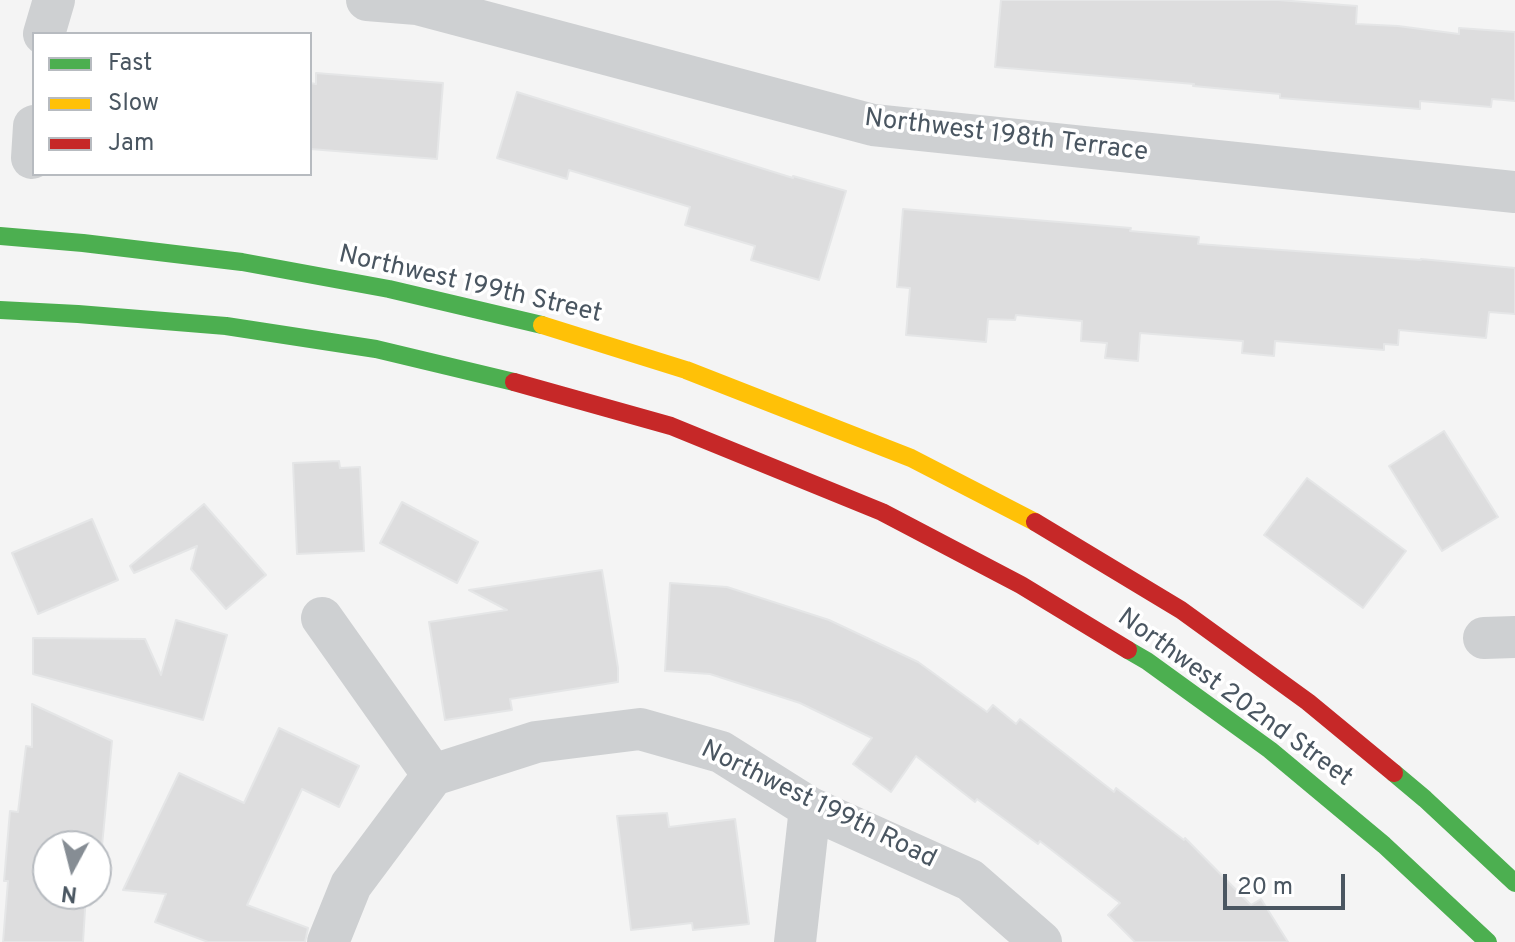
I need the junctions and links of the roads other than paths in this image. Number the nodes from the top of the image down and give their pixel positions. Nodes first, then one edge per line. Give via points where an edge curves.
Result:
1 (54, 0) edge
2 (367, 0) edge
3 (45, 32) edge
4 (1515, 192) edge
5 (0, 236) edge
6 (0, 310) edge
7 (911, 458) joint
8 (322, 618) dead end
9 (433, 775) junction
10 (810, 808) junction
11 (1515, 883) edge
12 (328, 942) edge
13 (795, 942) edge
14 (1041, 942) edge
15 (1488, 942) edge

1 - 3 street
2 - 4 street, Northwest 198th Terrace via 417,4 873,125
5 - 7 main road, Northwest 199th Street via 242,262 542,325 686,370
6 - 15 main road, Northwest 202nd Street via 226,326 376,349 671,426 882,512 1021,585 1147,661 1270,750 1384,845
7 - 11 main road, Northwest 202nd Street via 1052,531 1181,610 1308,702
8 - 9 street
9 - 10 street, Northwest 199th Road via 536,742 640,729 721,752
9 - 12 street via 351,885
10 - 13 street
10 - 14 street, Northwest 199th Road via 970,880

